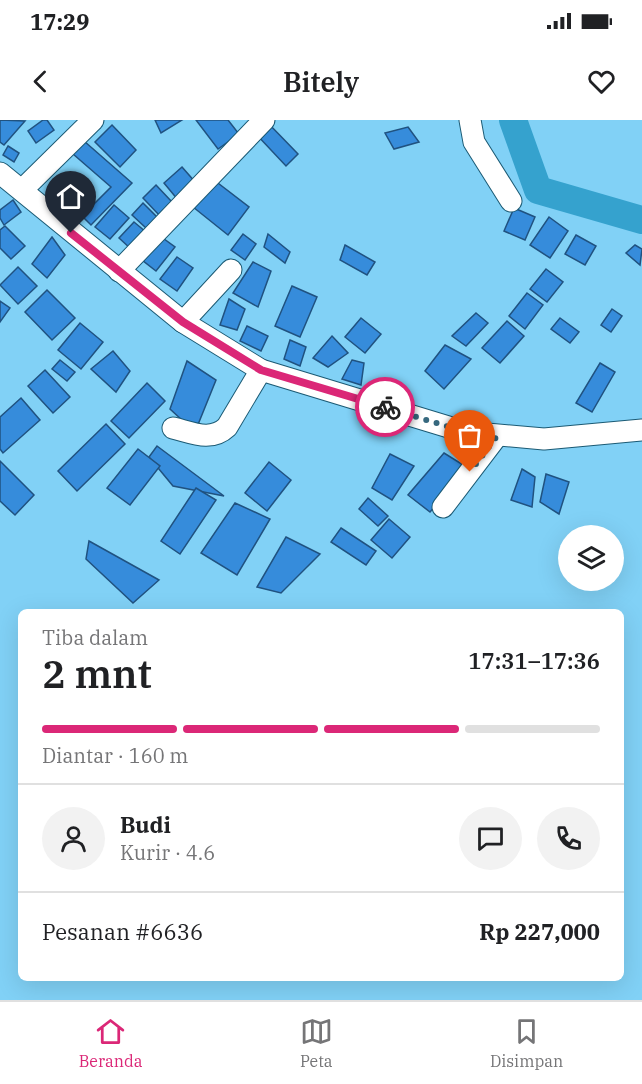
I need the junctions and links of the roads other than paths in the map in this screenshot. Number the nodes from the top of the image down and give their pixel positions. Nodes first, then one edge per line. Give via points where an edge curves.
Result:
1 (93, 120) edge
2 (264, 120) edge
3 (470, 120) edge
4 (0, 173) edge
5 (22, 190) junction
6 (511, 201) dead end
7 (231, 270) dead end
8 (119, 271) junction
9 (183, 322) junction
10 (261, 370) junction
11 (173, 428) dead end
12 (642, 430) edge
13 (497, 436) junction
14 (443, 507) dead end

1 - 5 street
2 - 8 street
3 - 6 street via 474,142
4 - 5 street
5 - 8 street
7 - 9 street
8 - 9 street
9 - 10 street
10 - 11 street via 227,428 219,434 209,437
10 - 13 street via 465,432
12 - 13 street via 544,439
13 - 14 street

